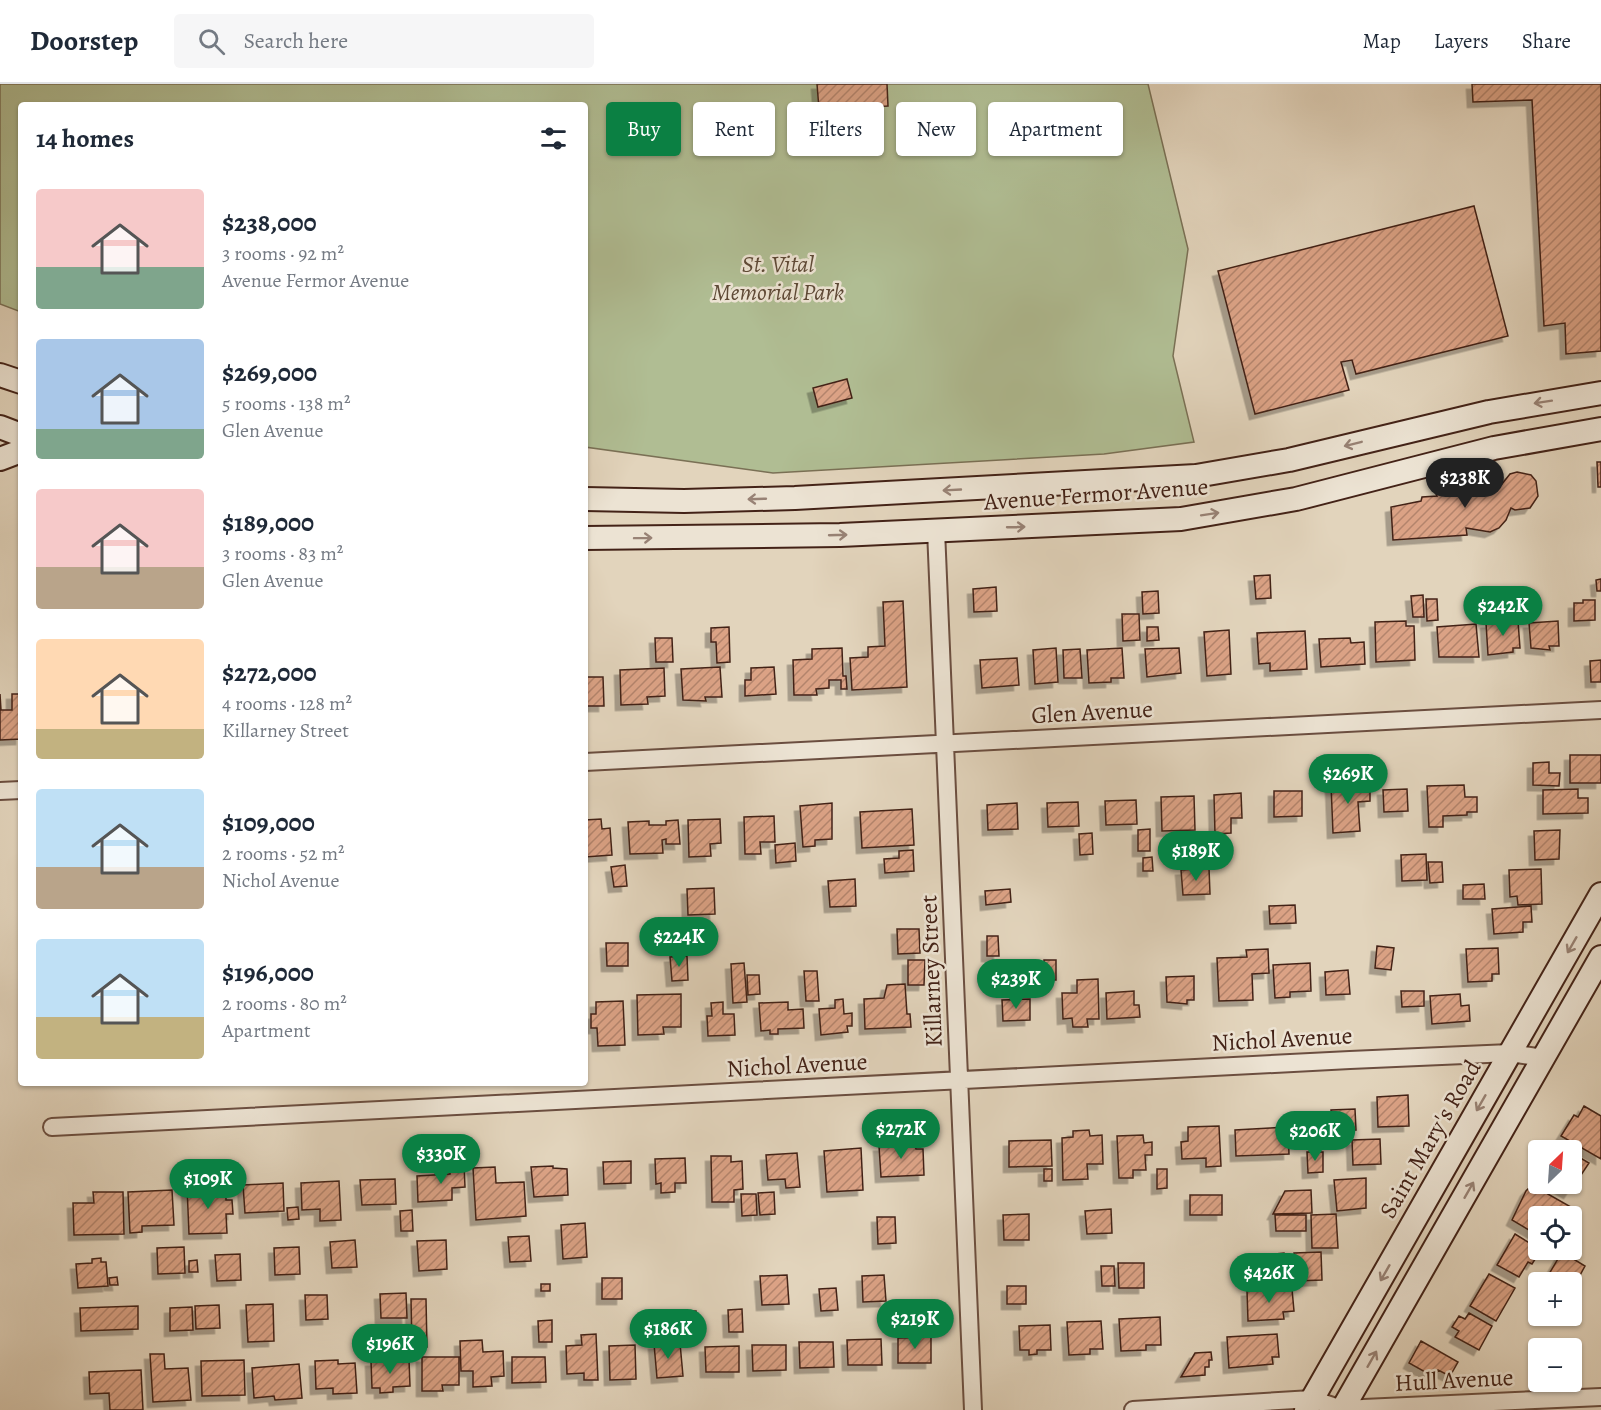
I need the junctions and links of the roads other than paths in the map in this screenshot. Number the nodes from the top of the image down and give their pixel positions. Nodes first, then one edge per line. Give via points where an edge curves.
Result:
1 (0, 375) edge
2 (18, 381) edge
3 (1601, 393) edge
4 (0, 427) edge
5 (1601, 429) edge
6 (18, 434) edge
7 (18, 452) edge
8 (0, 459) edge
9 (588, 499) edge
10 (936, 530) junction
11 (588, 538) edge
12 (1601, 710) edge
13 (944, 744) junction
14 (588, 762) edge
15 (18, 790) edge
16 (0, 791) edge
17 (1601, 894) edge
18 (1601, 957) edge
19 (1510, 1053) junction
20 (1544, 1058) junction
21 (959, 1081) junction
22 (52, 1126) dead end
23 (1601, 1396) edge
24 (1309, 1405) edge
25 (973, 1410) edge
26 (1133, 1410) edge
27 (1342, 1410) edge

1 - 2 main road
3 -> 9 main road, Avenue Fermor Avenue via 1489,412 1289,460 1196,476 795,498
4 - 6 main road
10 -> 5 main road, Avenue Fermor Avenue via 1152,521 1204,515 1296,500 1494,448
7 - 8 main road
11 -> 10 main road, Avenue Fermor Avenue
10 - 13 street, Killarney Street
12 - 13 street, Glen Avenue
13 - 14 street, Glen Avenue
13 - 21 street, Killarney Street
15 - 16 street
17 -> 19 main road, Saint Mary's Road
18 - 20 main road
19 - 20 street, Nichol Avenue
19 - 21 street, Nichol Avenue
19 -> 24 main road, Saint Mary's Road
27 -> 20 main road
21 - 22 street, Nichol Avenue
21 - 25 street, Killarney Street
23 - 27 street, Hull Avenue
24 - 26 street
24 - 27 street, Hull Avenue

